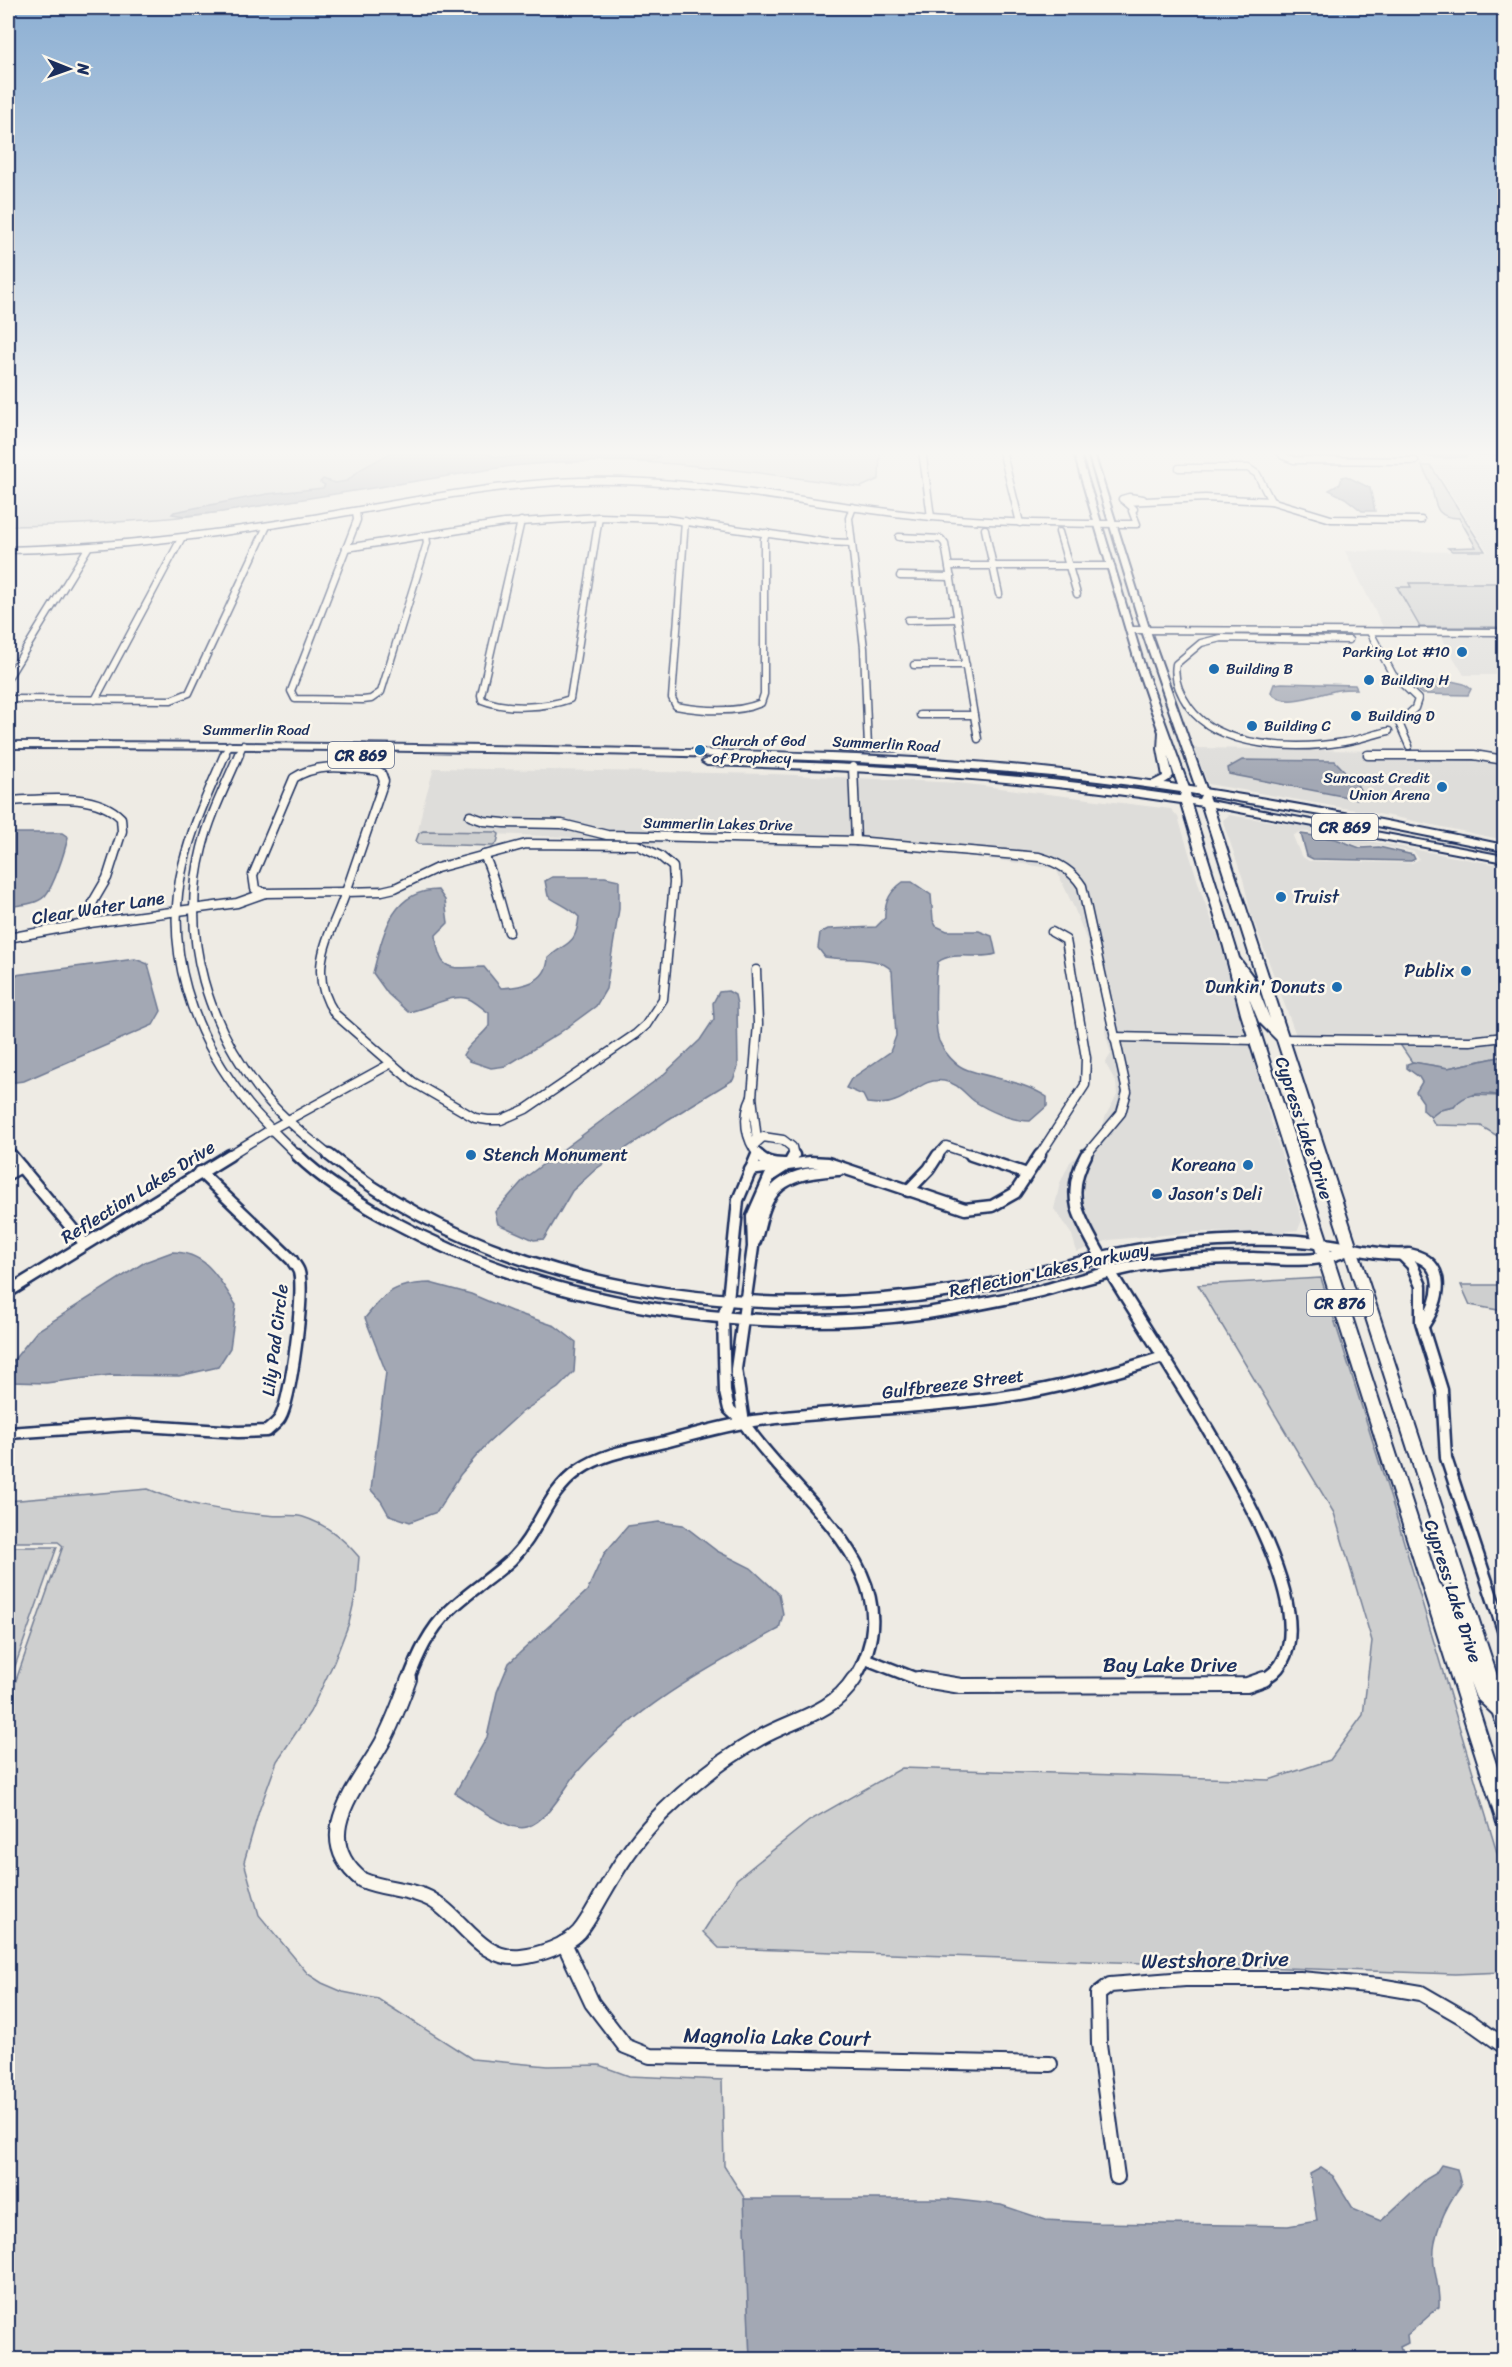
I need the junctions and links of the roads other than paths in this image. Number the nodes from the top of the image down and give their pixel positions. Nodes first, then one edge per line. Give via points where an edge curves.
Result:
1 (80, 560) edge
2 (170, 560) edge
3 (251, 560) edge
4 (341, 560) edge
5 (422, 560) edge
6 (512, 560) edge
7 (592, 560) edge
8 (683, 560) edge
9 (764, 560) edge
10 (853, 560) edge
11 (1124, 560) edge
12 (948, 563) joint
13 (992, 563) junction
14 (1069, 563) junction
15 (1110, 563) joint
16 (900, 576) dead end
17 (951, 577) junction
18 (999, 594) dead end
19 (1077, 594) dead end
20 (958, 619) junction
21 (908, 620) dead end
22 (1130, 630) junction
23 (1146, 631) junction
24 (1370, 632) junction
25 (1504, 632) edge
26 (1280, 635) junction
27 (1349, 640) dead end
28 (966, 664) junction
29 (914, 665) dead end
30 (8, 678) edge
31 (8, 699) edge
32 (95, 700) junction
33 (1194, 714) junction
34 (920, 715) dead end
35 (974, 715) junction
36 (1175, 715) junction
37 (1163, 728) junction
38 (1389, 731) dead end
39 (978, 740) dead end
40 (8, 745) edge
41 (1409, 746) dead end
42 (841, 748) dead end
43 (868, 748) junction
44 (895, 748) dead end
45 (227, 749) junction
46 (241, 749) junction
47 (8, 753) edge
48 (1368, 755) dead end
49 (1504, 760) edge
50 (853, 766) junction
51 (1152, 784) junction
52 (1202, 791) junction
53 (1185, 794) junction
54 (8, 801) edge
55 (1206, 803) junction
56 (470, 816) dead end
57 (856, 841) junction
58 (1434, 845) junction
59 (1504, 848) edge
60 (1504, 853) edge
61 (484, 855) junction
62 (1504, 859) edge
63 (265, 893) junction
64 (346, 893) junction
65 (193, 909) junction
66 (176, 911) junction
67 (90, 923) junction
68 (509, 932) dead end
69 (1052, 932) dead end
70 (8, 938) edge
71 (1232, 957) junction
72 (756, 970) dead end
73 (1114, 1037) junction
74 (1504, 1037) edge
75 (1281, 1039) junction
76 (1255, 1040) junction
77 (390, 1064) junction
78 (286, 1120) junction
79 (270, 1130) junction
80 (756, 1147) junction
81 (8, 1151) edge
82 (789, 1164) junction
83 (21, 1167) junction
84 (845, 1169) junction
85 (750, 1170) junction
86 (200, 1172) junction
87 (8, 1174) edge
88 (1027, 1174) junction
89 (908, 1191) junction
90 (1320, 1243) junction
91 (85, 1244) junction
92 (753, 1247) junction
93 (1350, 1249) junction
94 (1100, 1255) junction
95 (1402, 1255) junction
96 (1325, 1259) junction
97 (1109, 1271) junction
98 (8, 1292) edge
99 (728, 1300) junction
100 (744, 1301) junction
101 (723, 1317) junction
102 (742, 1318) junction
103 (1423, 1326) junction
104 (1163, 1357) junction
105 (744, 1423) junction
106 (8, 1433) edge
107 (1431, 1587) junction
108 (1504, 1634) edge
109 (866, 1659) junction
110 (1503, 1716) edge
111 (1504, 1816) edge
112 (564, 1943) junction
113 (1504, 2046) edge
114 (1050, 2064) dead end
115 (1117, 2177) dead end

1 - 30 street
2 - 32 street
3 - 32 street via 189,693 171,700
4 - 5 street via 291,692 295,699 371,699 381,692
6 - 7 street via 481,695 489,703 564,703 572,695
8 - 9 street via 672,698 676,705 687,708 749,708 761,704 764,694
10 - 43 street via 864,648
11 - 23 main road, Cypress Lake Drive / CR 876
12 - 13 street
12 - 17 street
13 - 14 street
13 - 18 street
14 - 15 street
14 - 19 street
15 - 22 main road, Cypress Lake Drive / CR 876
16 - 17 street
17 - 20 street
20 - 21 street
20 - 28 street
22 - 23 street
22 - 37 main road, Cypress Lake Drive / CR 876
23 - 26 street
23 - 36 main road, Cypress Lake Drive / CR 876
24 - 25 street
24 - 26 street
24 - 41 street via 1393,675 1418,699 1399,723
26 - 27 street
26 - 33 street via 1221,638 1202,643 1184,655 1176,664 1176,680
28 - 29 street
28 - 35 street
31 - 32 street
33 - 36 street
33 - 38 street via 1219,732 1249,743 1342,743
34 - 35 street
35 - 39 street
36 - 52 main road, Cypress Lake Drive / CR 876
37 - 51 main road via 1162,749 1168,776
37 - 53 main road, Cypress Lake Drive / CR 876
40 - 45 main road, Summerlin Road / CR 869
42 - 43 street
43 - 44 street
45 - 46 main road, Summerlin Road / CR 869
45 - 47 main road, Summerlin Road / CR 869
45 - 66 street, Reflection Lakes Parkway via 187,848
46 - 50 main road, Summerlin Road / CR 869
46 - 51 main road, Summerlin Road / CR 869 via 851,757 996,766
46 - 65 street, Reflection Lakes Parkway via 202,848
48 - 49 street via 1474,755
50 - 53 main road, Summerlin Road / CR 869
50 - 57 street
51 - 53 main road, Summerlin Road / CR 869
52 - 53 main road, Summerlin Road / CR 869
52 - 55 main road, Cypress Lake Drive / CR 876
52 - 59 main road, Summerlin Road / CR 869
53 - 55 main road, Summerlin Road / CR 869
53 - 71 main road, Cypress Lake Drive / CR 876
54 - 67 street via 97,802 122,815 123,827 107,878 93,902
55 - 58 main road, Summerlin Road / CR 869
55 - 75 main road, Cypress Lake Drive / CR 876
56 - 57 street, Summerlin Lakes Drive via 497,822 562,824 618,835
57 - 73 street, Summerlin Lakes Drive via 1039,857 1070,871 1086,900
58 - 60 main road
58 - 62 main road, Summerlin Road / CR 869
61 - 64 street, Clear Water Lane via 437,868 395,888
61 - 68 street via 496,880 496,893
61 - 77 street, Clear Water Lane via 539,843 637,845 669,862 674,883 663,999 636,1034 526,1110 501,1120 475,1119
63 - 64 street, Clear Water Lane
63 - 64 street, Clear Water Lane via 255,890 253,876 294,778 314,769 375,770 384,781
63 - 65 street, Clear Water Lane via 237,903
64 - 77 street, Clear Water Lane via 322,956 321,986 335,1014
65 - 66 street, Clear Water Lane
65 - 78 street, Reflection Lakes Parkway via 200,971 215,1018 250,1078
66 - 67 street, Clear Water Lane
66 - 79 street, Reflection Lakes Parkway via 179,961 198,1024 221,1067
67 - 70 street, Clear Water Lane
69 - 88 street via 1066,940 1087,1071 1085,1085
71 - 75 main road via 1242,967 1263,1019
71 - 76 main road, Cypress Lake Drive / CR 876
72 - 80 street via 758,1024 752,1097 746,1110 747,1131
73 - 76 street
73 - 94 street, Summerlin Lakes Drive via 1127,1101 1119,1118 1097,1138 1080,1166 1075,1196
74 - 75 street via 1470,1041
75 - 93 main road, Cypress Lake Drive / CR 876
76 - 90 main road, Cypress Lake Drive / CR 876
77 - 78 street, Reflection Lakes Drive
78 - 79 street, Reflection Lakes Drive
78 - 99 street, Reflection Lakes Parkway via 360,1181 471,1240 591,1278
79 - 86 street, Reflection Lakes Drive
79 - 101 street, Reflection Lakes Parkway via 312,1168 358,1201 452,1250 519,1276 602,1299
80 - 82 street via 765,1161
80 - 82 street via 771,1137 790,1143 795,1158
80 - 85 street
81 - 83 street
82 - 84 street via 828,1163
82 - 85 street
82 - 92 street via 770,1176 758,1202 752,1217
83 - 87 street
83 - 91 street
84 - 89 street
84 - 92 street via 804,1174 776,1190
85 - 99 street via 738,1200
86 - 91 street, Reflection Lakes Drive
86 - 106 street, Lily Pad Circle via 300,1272 294,1352 280,1418 267,1431 128,1425
88 - 89 street via 1015,1193 1001,1204 984,1209 965,1209
88 - 89 street via 946,1146 932,1168
90 - 93 street, Reflection Lakes Parkway
90 - 94 street, Reflection Lakes Parkway via 1194,1243
90 - 96 main road, Cypress Lake Drive / CR 876
91 - 98 street, Reflection Lakes Drive
92 - 100 street
93 - 95 street
93 - 96 street, Reflection Lakes Parkway
93 - 110 main road, Cypress Lake Drive / CR 876
94 - 97 street, Summerlin Lakes Drive
94 - 100 street, Reflection Lakes Parkway via 1008,1281 913,1297 831,1303
95 - 103 street via 1412,1265 1421,1286
95 - 103 street via 1422,1258 1439,1286
96 - 97 street, Reflection Lakes Parkway via 1185,1260
96 - 107 main road, Cypress Lake Drive / CR 876
97 - 102 street, Reflection Lakes Parkway via 989,1302 912,1314 821,1320
97 - 104 street, Bay Lake Drive
99 - 100 street, Reflection Lakes Parkway
99 - 101 street
100 - 102 street
101 - 102 street, Reflection Lakes Parkway
101 - 105 street via 725,1392 729,1408
102 - 105 street via 736,1369
103 - 108 street via 1442,1390 1446,1458
104 - 105 street, Gulfbreeze Street via 1086,1380 1006,1397
104 - 109 street, Bay Lake Drive via 1197,1408 1266,1536 1289,1617 1289,1647 1280,1668 1259,1682 1231,1686 961,1686 917,1679
105 - 109 street via 770,1460 817,1506 861,1573 872,1623
105 - 112 street, Gulfbreeze Street via 600,1459 565,1482 549,1500 514,1557 462,1597 427,1637 384,1740 351,1792 338,1822 339,1846 360,1881 428,1898 443,1907 489,1951 525,1956 542,1954
107 - 110 main road via 1453,1610 1482,1692
107 - 111 main road, Cypress Lake Drive / CR 876
109 - 112 street via 852,1684 825,1708 762,1736 688,1789 640,1837 578,1933
112 - 114 street, Magnolia Lake Court via 592,2003 625,2046 650,2056
113 - 115 street, Westshore Drive via 1421,1993 1379,1986 1300,1979 1185,1978 1110,1985 1098,1994 1099,2044

